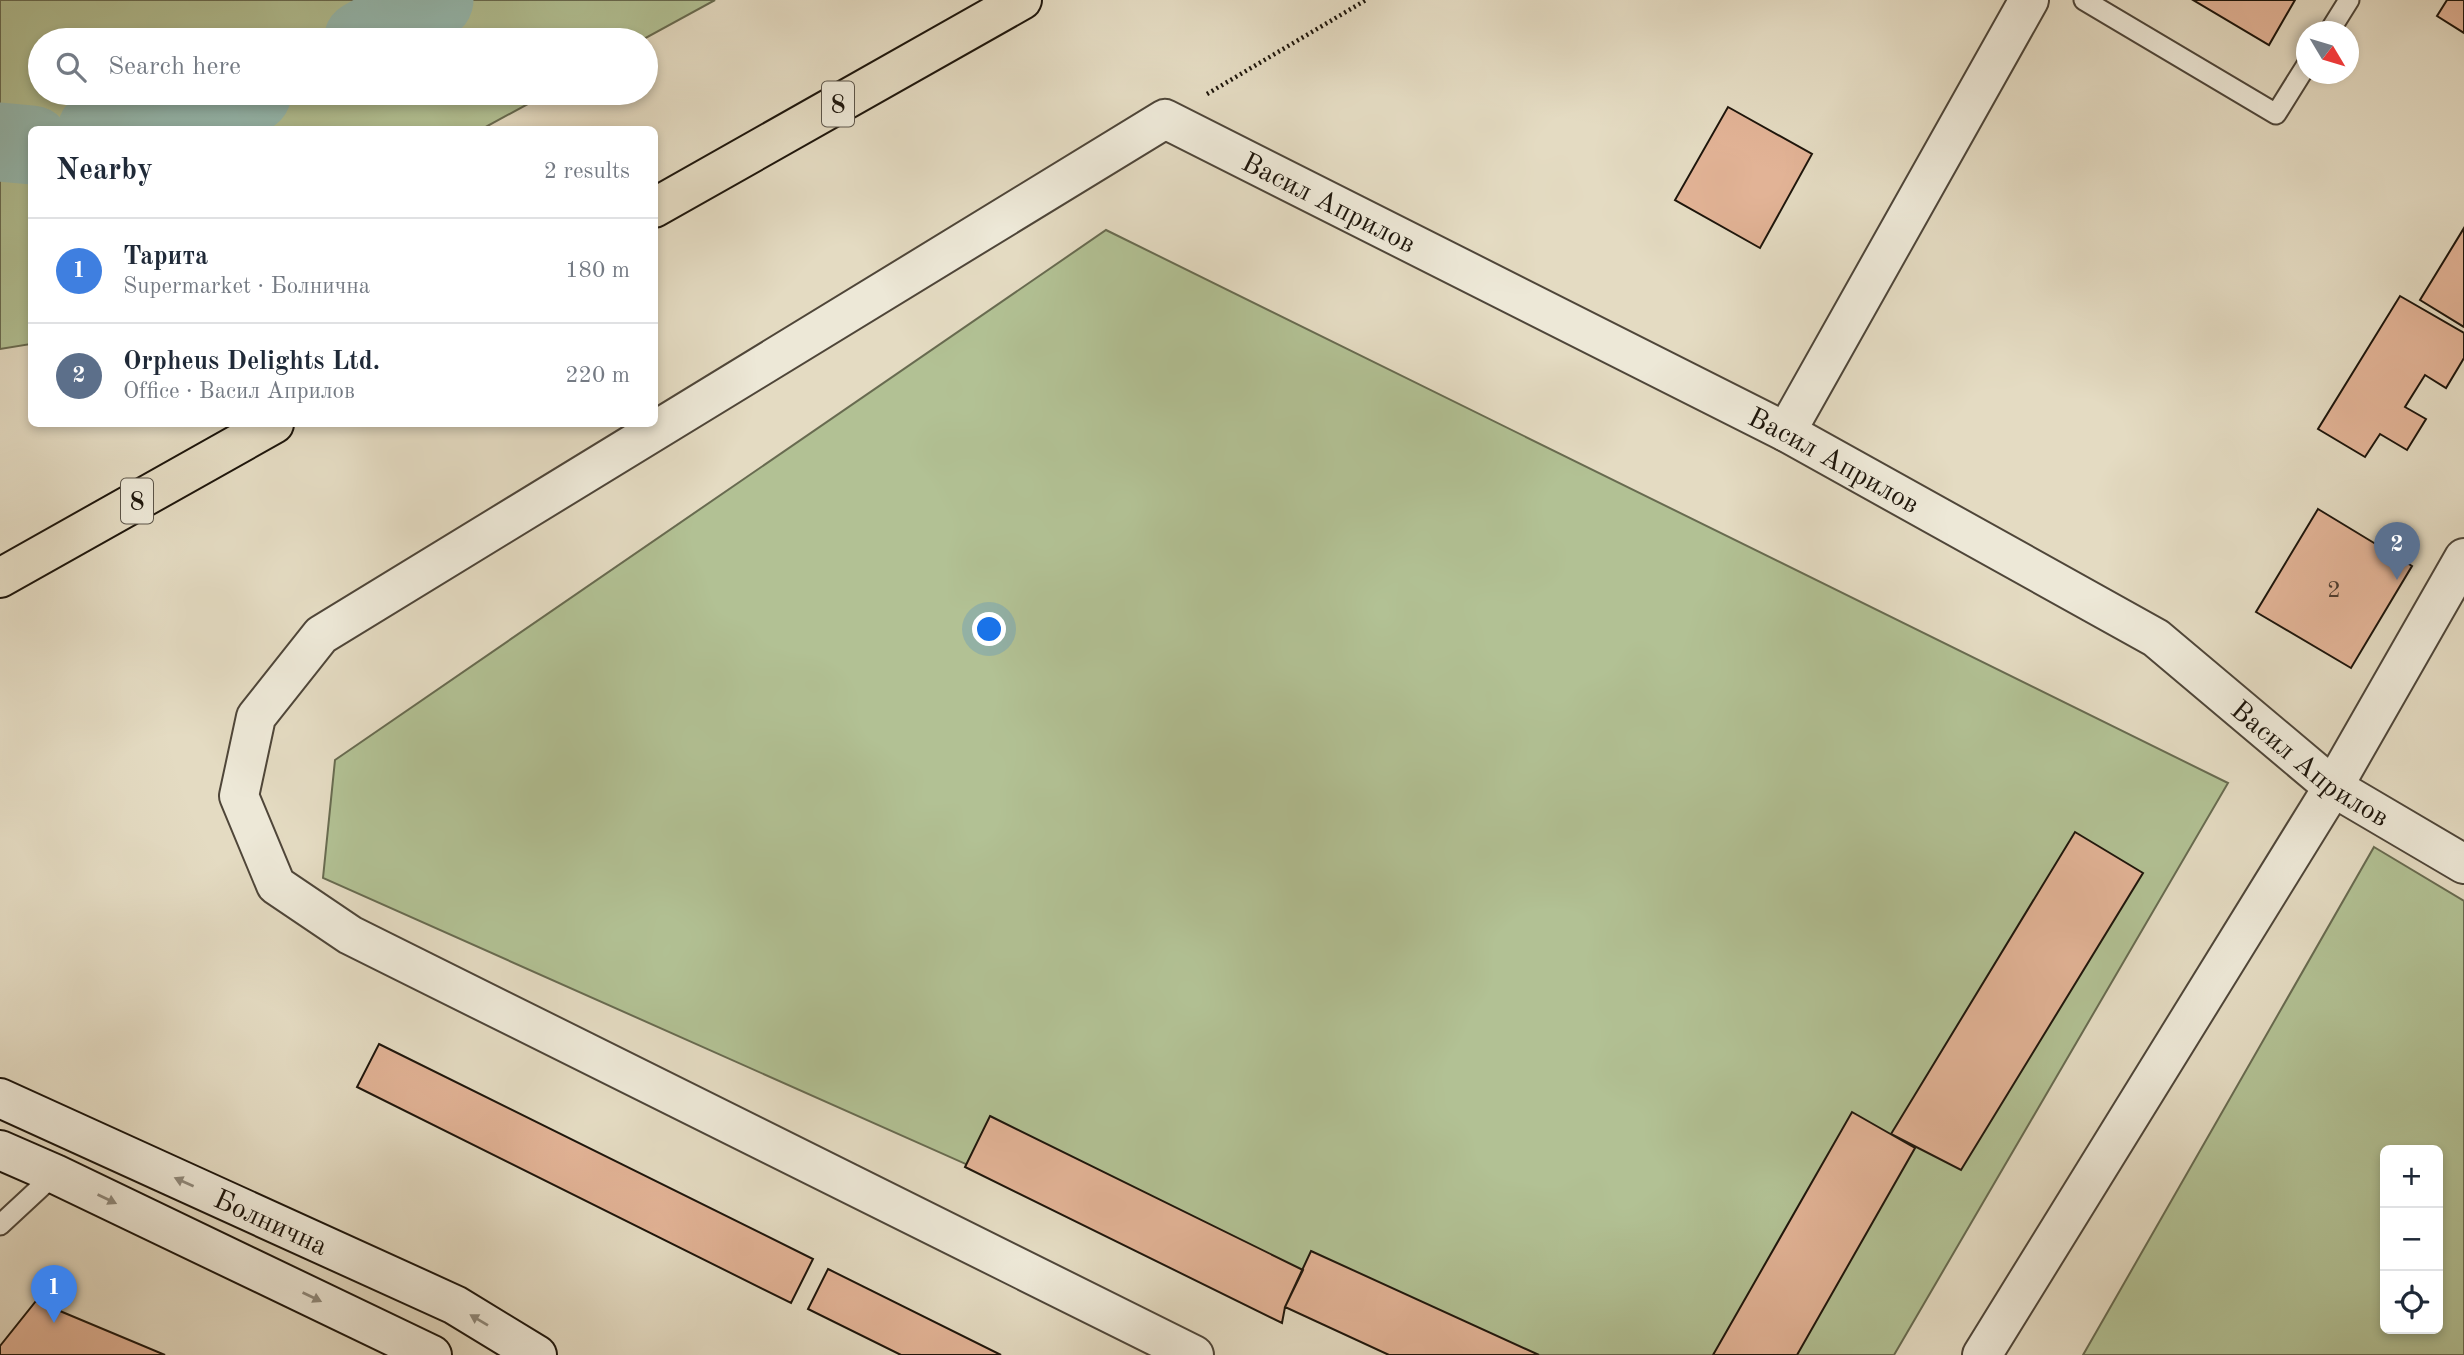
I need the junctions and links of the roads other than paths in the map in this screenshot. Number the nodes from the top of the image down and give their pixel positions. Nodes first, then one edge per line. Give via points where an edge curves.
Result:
1 (1022, 0) edge
2 (2029, 0) edge
3 (2084, 0) edge
4 (2348, 0) edge
5 (2336, 21) edge
6 (2296, 82) edge
7 (658, 206) edge
8 (269, 427) edge
9 (1786, 432) junction
10 (2464, 558) edge
11 (0, 578) edge
12 (2333, 787) junction
13 (2464, 864) edge
14 (0, 1098) edge
15 (0, 1150) edge
16 (55, 1174) junction
17 (0, 1225) edge
18 (432, 1355) edge
19 (537, 1355) edge
20 (1194, 1355) edge
21 (1982, 1355) edge

1 - 7 main road, 8
2 - 9 street
3 - 6 lane via 2276,114
4 - 5 lane
8 - 11 main road, 8
9 - 12 street, Васил Априлов via 2156,638
9 - 20 street, Васил Априлов via 1165,119 321,635 256,717 239,796 276,885 350,935
10 - 12 street
12 - 13 street, Васил Априлов
12 - 21 street
19 -> 14 street, Болнична via 455,1305
15 - 16 street, Болнична
16 - 17 lane
16 -> 18 street, Болнична

